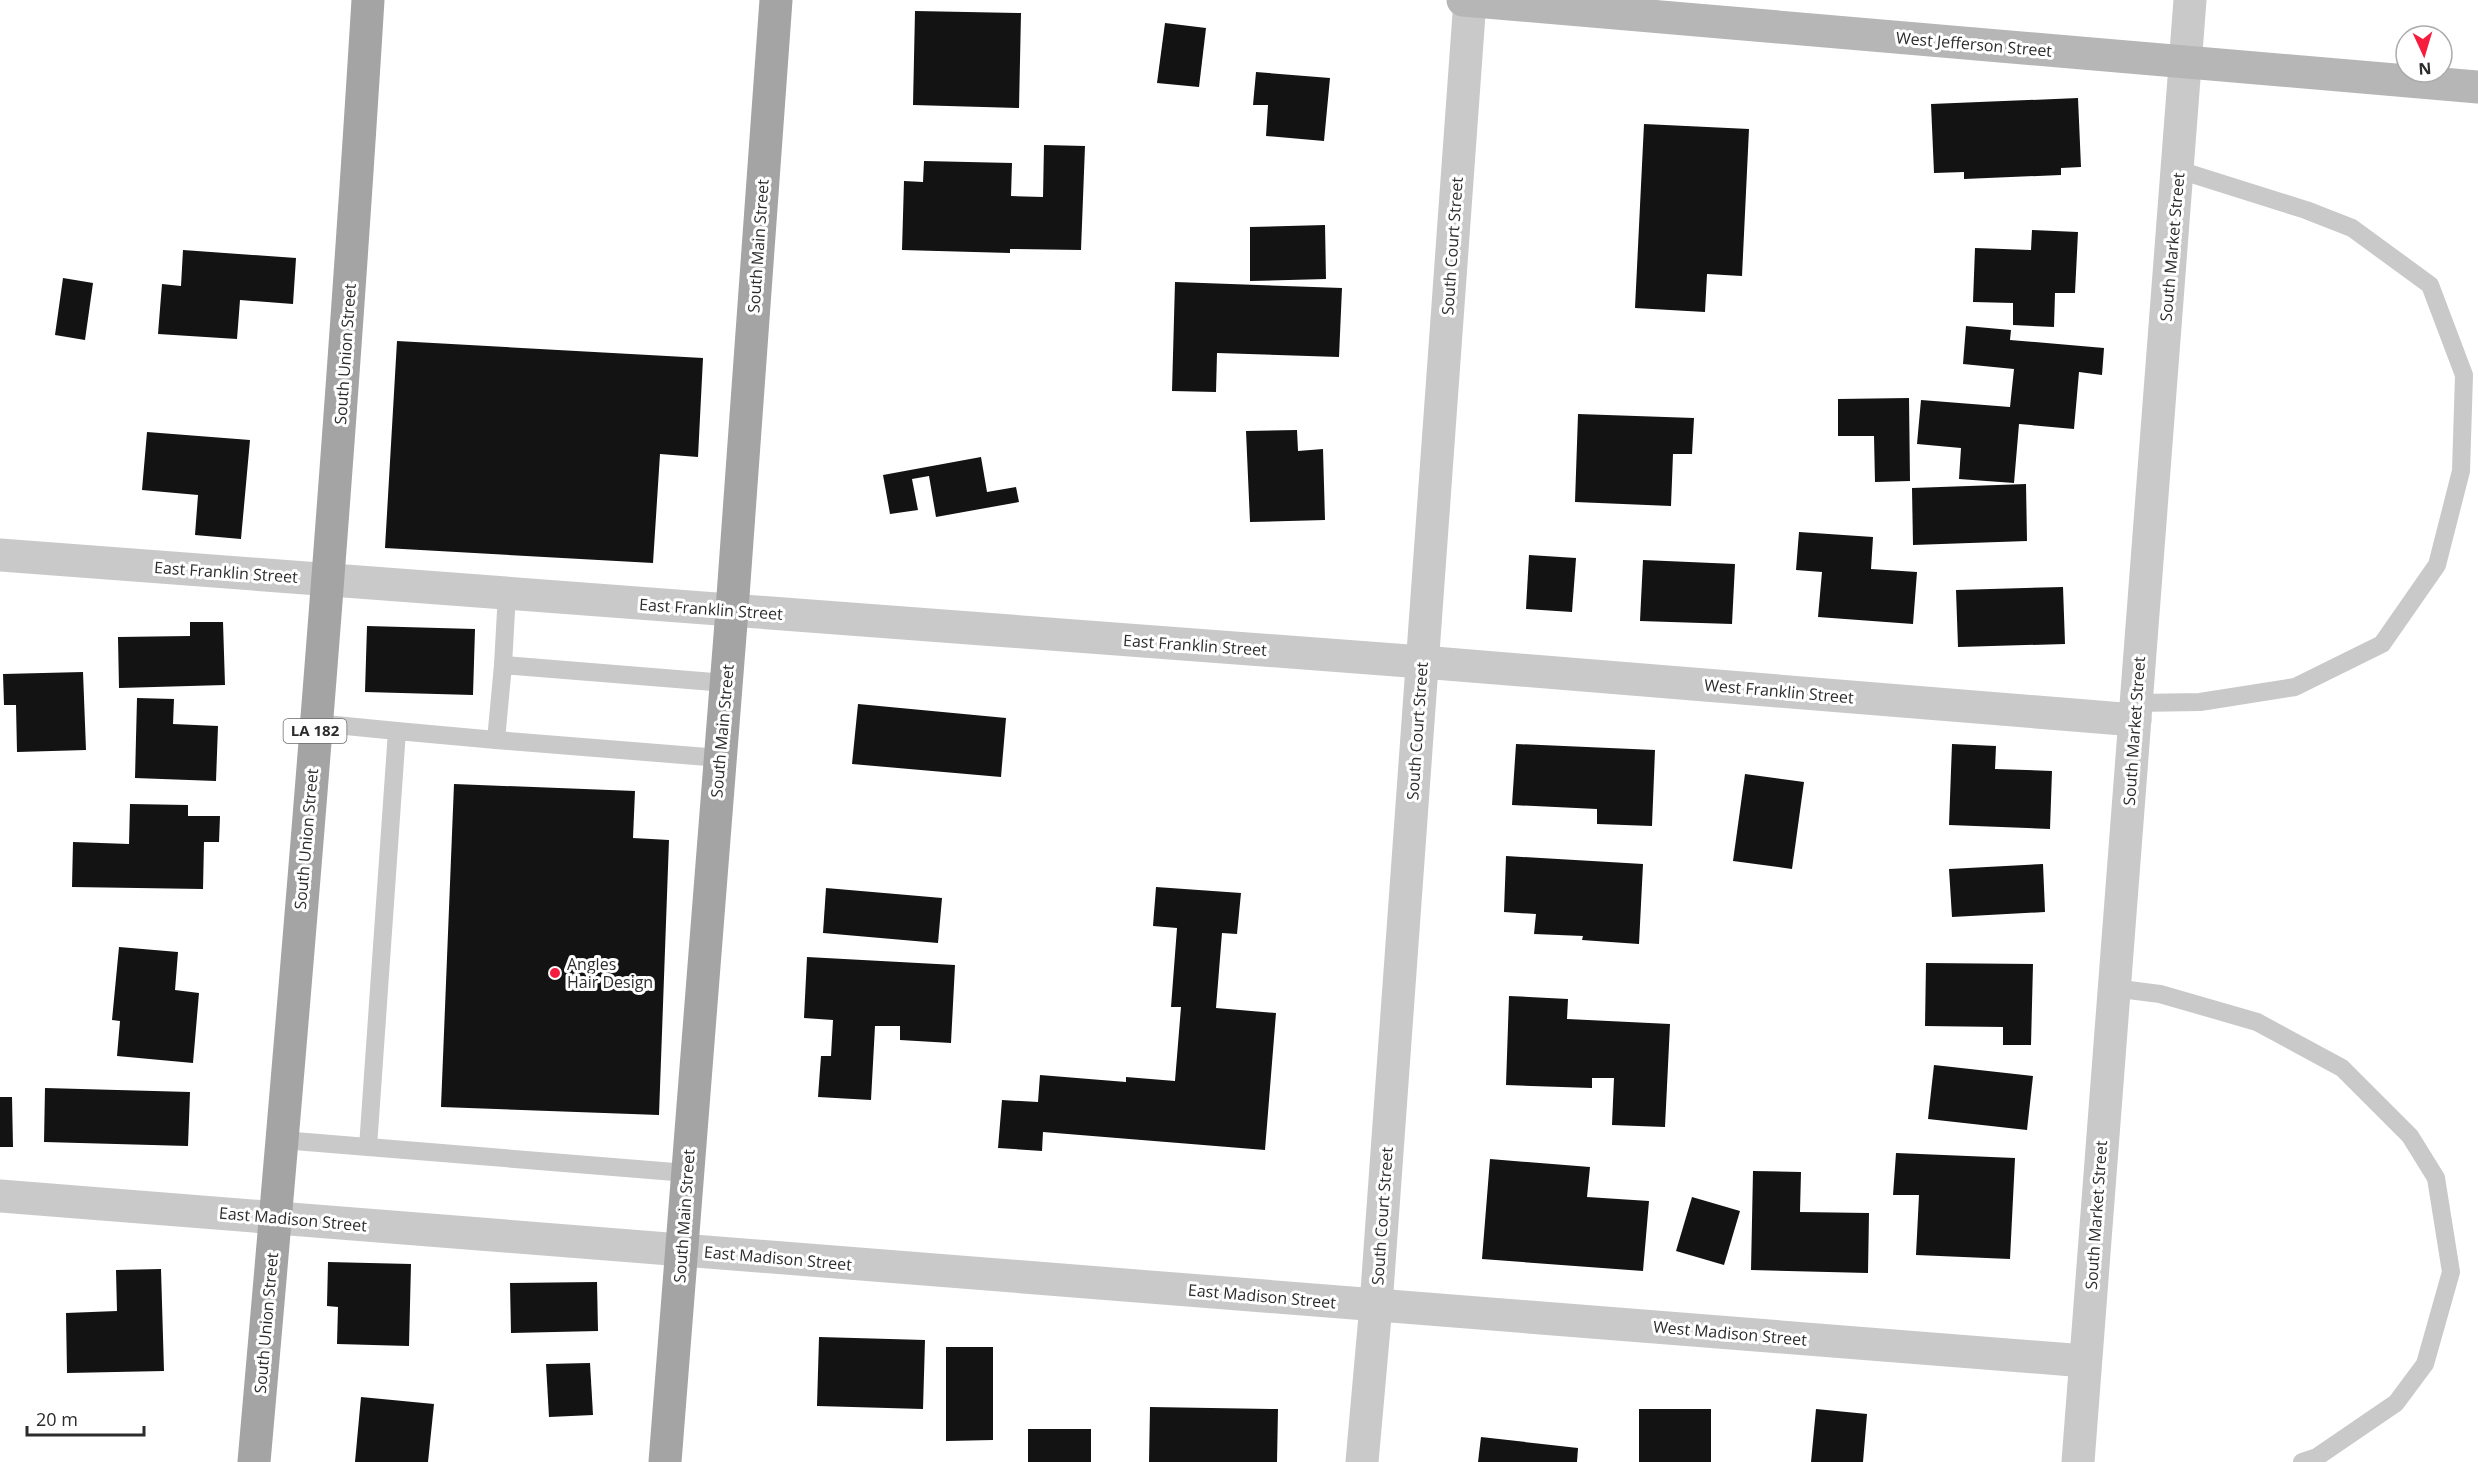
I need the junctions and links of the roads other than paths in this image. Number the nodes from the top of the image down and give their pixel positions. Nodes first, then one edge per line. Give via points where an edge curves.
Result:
1 (368, 0) edge
2 (776, 0) edge
3 (1463, 0) edge
4 (1470, 0) edge
5 (2190, 0) edge
6 (2185, 62) junction
7 (2478, 87) edge
8 (2179, 170) junction
9 (0, 555) edge
10 (327, 580) junction
11 (507, 593) junction
12 (732, 610) junction
13 (1422, 662) junction
14 (503, 665) junction
15 (726, 683) junction
16 (2135, 711) junction
17 (315, 723) junction
18 (397, 731) junction
19 (496, 740) junction
20 (720, 758) junction
21 (2113, 988) junction
22 (282, 1140) junction
23 (368, 1147) junction
24 (687, 1173) junction
25 (0, 1196) edge
26 (275, 1218) junction
27 (681, 1250) junction
28 (1376, 1305) junction
29 (2085, 1361) junction
30 (254, 1462) edge
31 (664, 1462) edge
32 (1362, 1462) edge
33 (2078, 1462) edge
34 (2302, 1462) edge

1 - 10 main road, South Union Street / LA 182
2 - 12 main road, South Main Street
3 - 4 street, West Jefferson Street
4 - 6 street, West Jefferson Street
4 - 13 street, South Court Street
5 - 6 street, South Market Street
6 - 7 street, West Jefferson Street
6 - 8 street, South Market Street
8 - 16 street, South Market Street
8 - 16 lane via 2352,228 2430,285 2464,375 2461,471 2437,565 2382,644 2295,687
9 - 10 street, East Franklin Street
10 - 11 street, East Franklin Street
10 - 17 main road, South Union Street / LA 182
11 - 12 street, East Franklin Street
11 - 14 lane
12 - 13 street, East Franklin Street
12 - 15 main road, South Main Street
13 - 16 street, West Franklin Street
13 - 28 street, South Court Street
14 - 15 lane
14 - 19 lane
15 - 20 main road, South Main Street
16 - 21 street, South Market Street
17 - 18 lane
17 - 22 main road, South Union Street / LA 182
18 - 19 lane
18 - 23 lane
19 - 20 lane
20 - 24 main road, South Main Street
21 - 29 street, South Market Street
21 - 34 lane via 2160,994 2257,1022 2342,1068 2410,1136 2436,1178 2451,1272 2425,1364 2396,1403 2317,1457
22 - 23 lane
22 - 26 main road, South Union Street / LA 182
23 - 24 lane
24 - 27 main road, South Main Street
25 - 26 street, East Madison Street
26 - 27 street, East Madison Street
26 - 30 main road, South Union Street / LA 182
27 - 28 street, East Madison Street
27 - 31 main road, South Main Street
28 - 29 street, West Madison Street
28 - 32 street, South Court Street
29 - 33 street, South Market Street

